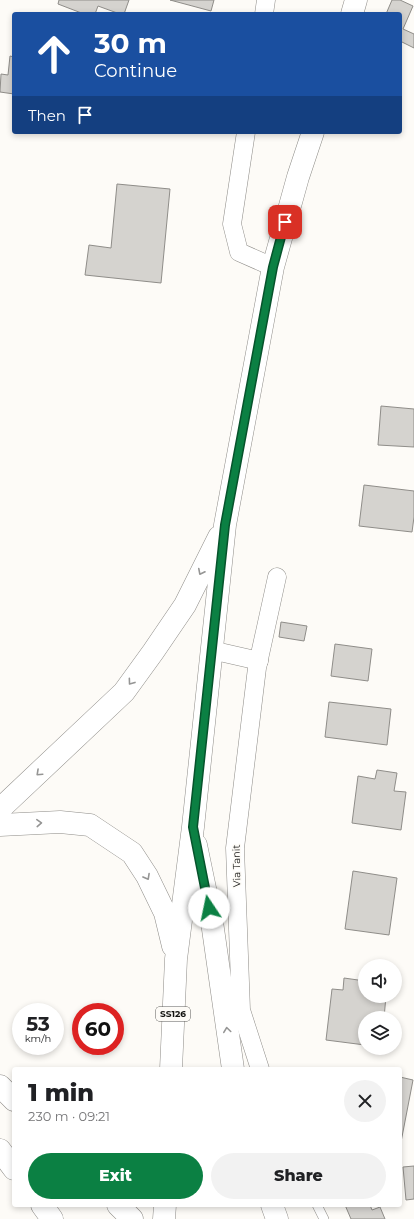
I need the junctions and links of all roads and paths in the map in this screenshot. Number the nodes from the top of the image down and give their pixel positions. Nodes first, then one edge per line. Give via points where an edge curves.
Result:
1 (266, 0) edge
2 (356, 0) edge
3 (264, 12) edge
4 (353, 12) edge
5 (246, 134) edge
6 (312, 134) edge
7 (273, 267) junction
8 (225, 525) junction
9 (277, 577) dead end
10 (212, 650) junction
11 (259, 661) junction
12 (0, 809) edge
13 (0, 825) edge
14 (193, 827) junction
15 (176, 959) junction
16 (171, 1067) edge
17 (233, 1067) edge
18 (259, 1067) edge
19 (0, 1086) edge
20 (12, 1098) edge
21 (0, 1150) edge
22 (12, 1165) edge
23 (43, 1207) edge
24 (120, 1207) edge
25 (165, 1207) edge
26 (273, 1207) edge
27 (318, 1207) edge
28 (52, 1219) edge
29 (132, 1219) edge
30 (164, 1219) edge
31 (277, 1219) edge
32 (324, 1219) edge

1 - 3 street
2 - 4 main road
5 - 7 street via 232,224 239,252
6 - 7 main road, SS126
7 - 8 main road, SS126
8 - 10 main road, SS126
8 -> 12 main road via 185,605 124,692
9 - 11 street, Via Tanit
10 - 11 street
10 - 14 main road, SS126
11 - 18 street, Via Tanit via 235,848 241,1010
13 -> 15 main road via 60,822 90,825 132,853 147,876 165,913
14 - 15 main road, SS126
17 -> 14 main road via 212,922
15 - 16 main road, SS126
19 - 20 main road
21 - 22 main road
23 - 28 main road
24 - 29 main road
25 - 30 main road
26 - 31 main road
27 - 32 lane

